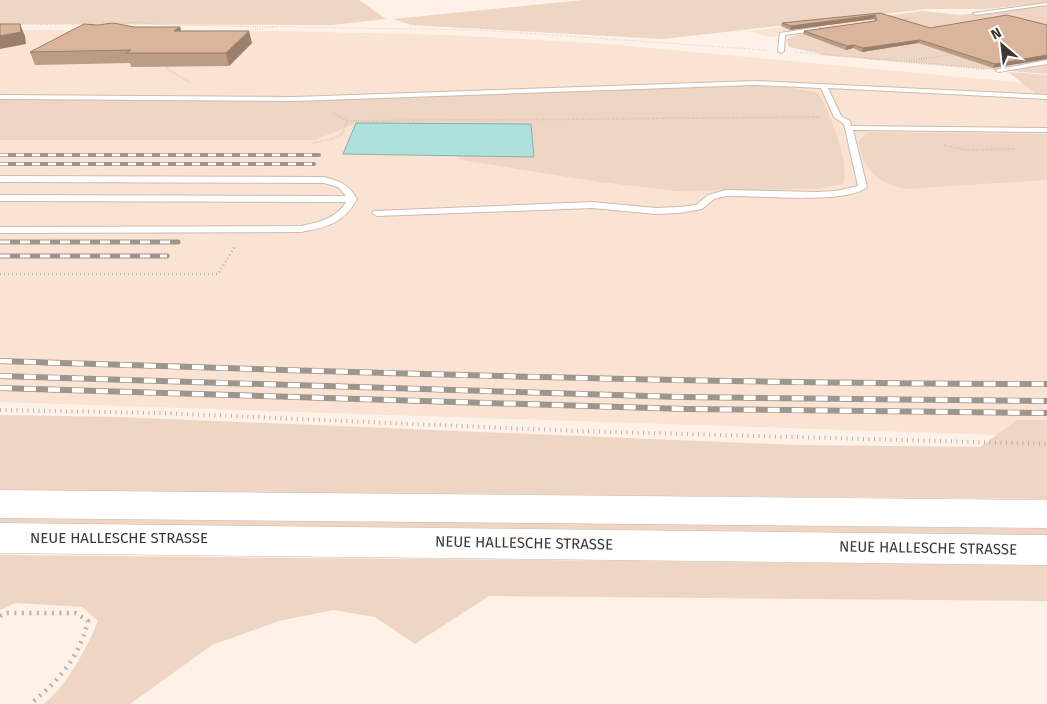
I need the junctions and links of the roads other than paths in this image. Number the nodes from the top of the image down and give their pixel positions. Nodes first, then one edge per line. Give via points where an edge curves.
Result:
1 (1047, 4) edge
2 (976, 13) dead end
3 (827, 28) edge
4 (780, 51) road end
5 (1047, 62) edge
6 (998, 70) edge
7 (824, 87) junction
8 (0, 97) edge
9 (1047, 97) edge
10 (848, 128) junction
11 (1047, 130) edge
12 (0, 179) edge
13 (0, 198) edge
14 (352, 199) junction
15 (377, 213) dead end
16 (0, 230) edge
17 (0, 504) edge
18 (1047, 514) edge
19 (0, 538) edge
20 (1047, 550) edge

1 - 2 lane
3 - 4 lane via 782,34
5 - 6 lane
7 - 8 lane via 729,83 295,99
7 - 9 lane
7 - 10 lane via 838,117
10 - 11 lane
10 - 15 lane via 862,187 848,192 726,193 711,197 699,207 656,211 592,205
12 - 14 lane via 324,180 347,189
13 - 14 lane
14 - 16 lane via 338,219 301,229
17 - 18 main road
19 - 20 main road, NEUE HALLESCHE STRASSE

